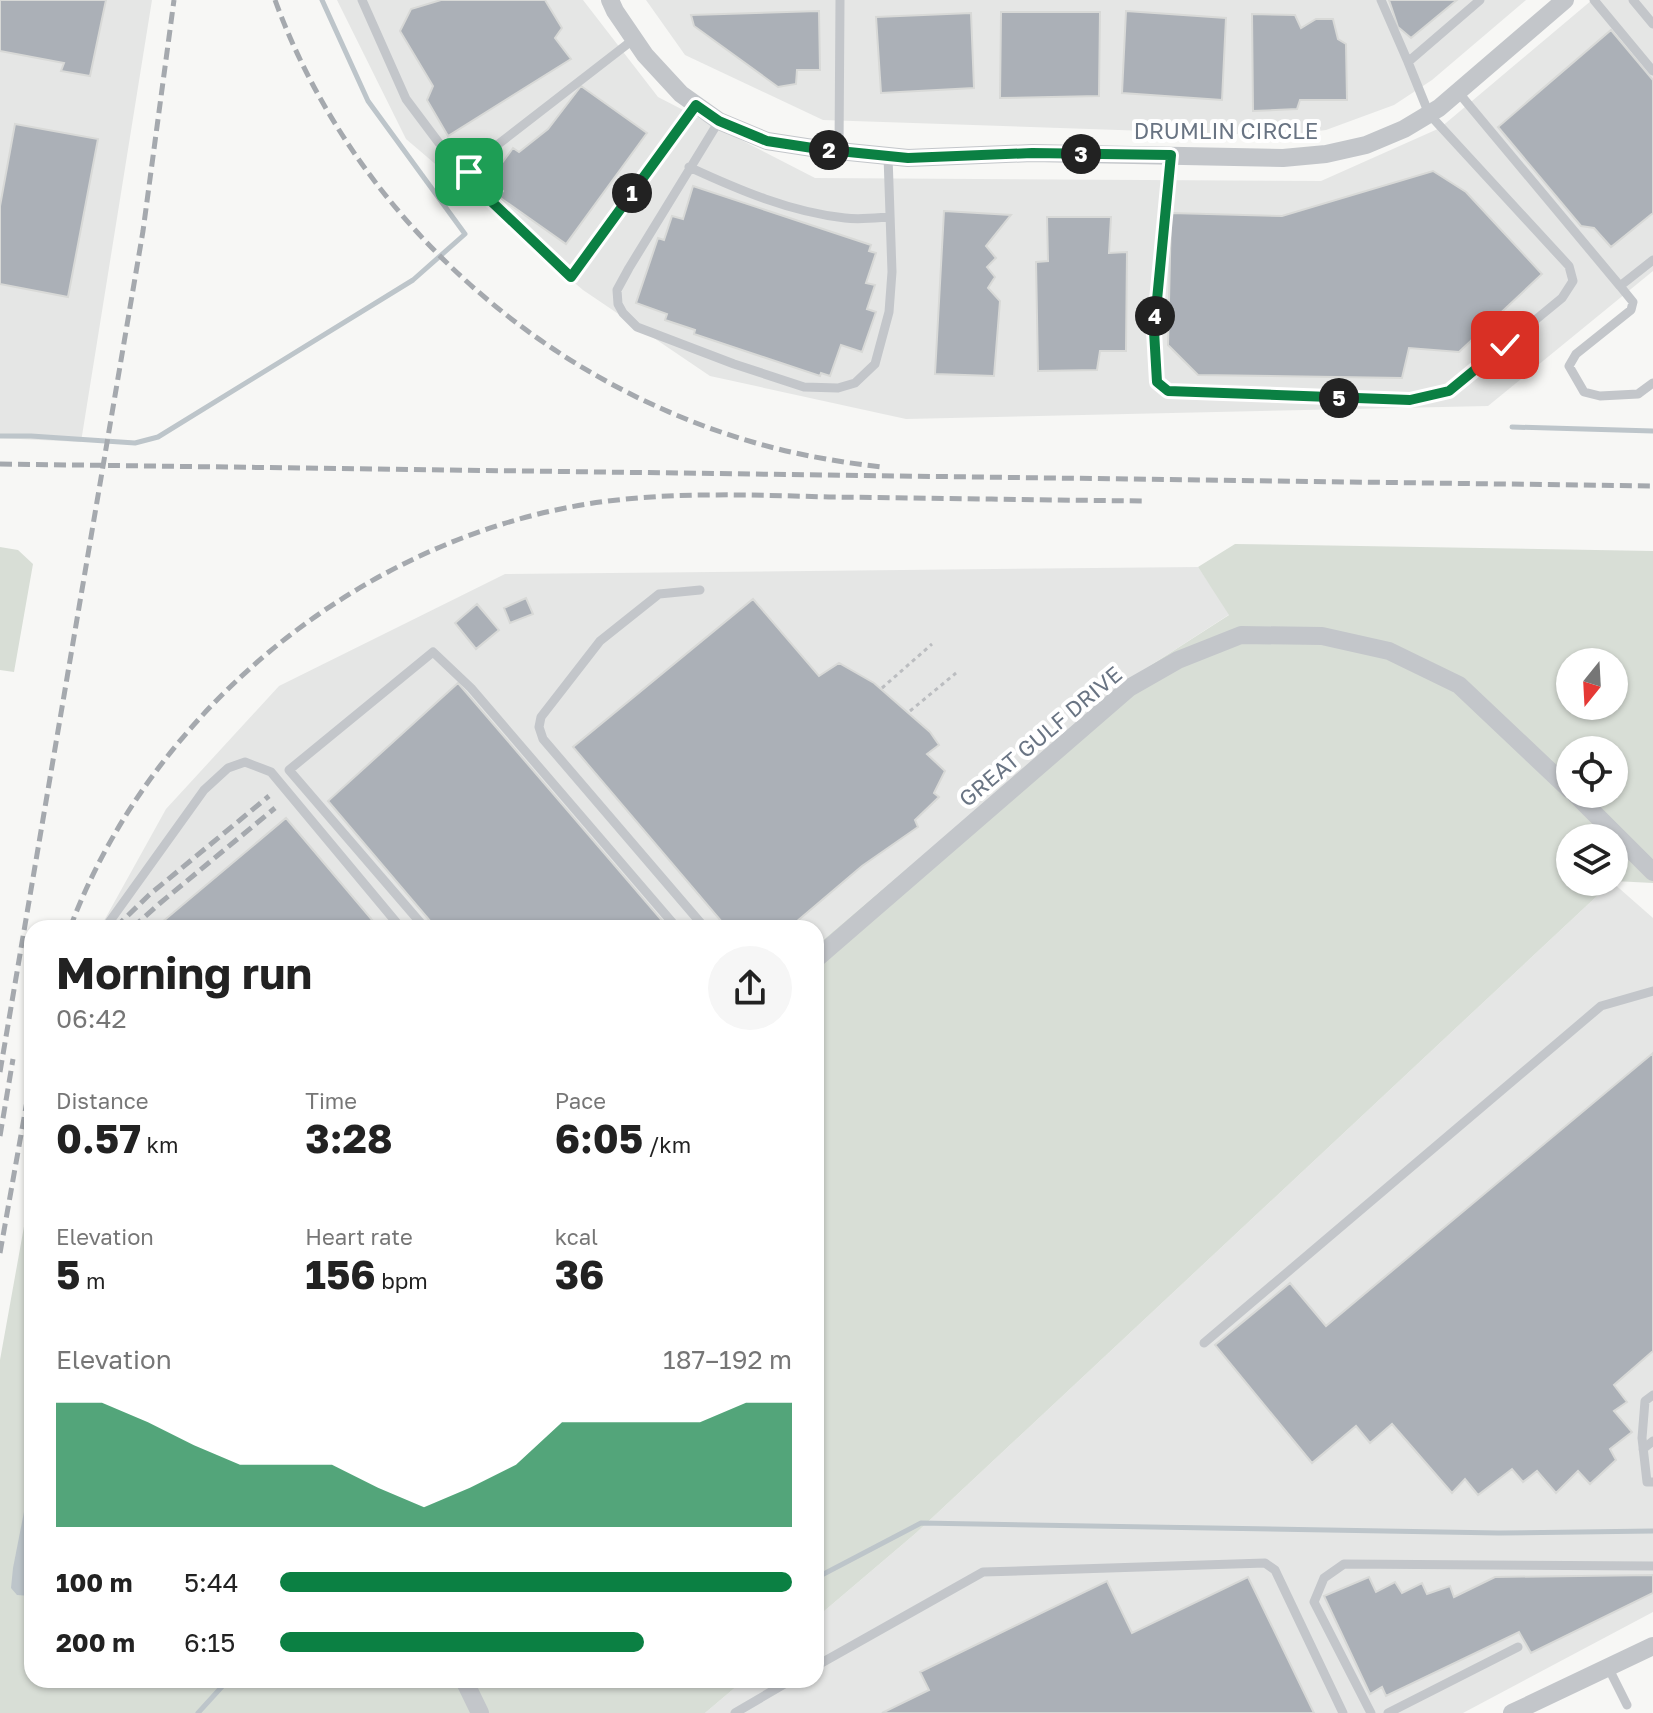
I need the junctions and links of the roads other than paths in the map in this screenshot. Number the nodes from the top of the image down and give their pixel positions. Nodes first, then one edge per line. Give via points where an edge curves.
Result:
1 (362, 0) edge
2 (610, 0) edge
3 (840, 0) edge
4 (1381, 0) edge
5 (1480, 0) edge
6 (1565, 0) edge
7 (1594, 0) edge
8 (1633, 0) edge
9 (1653, 24) edge
10 (634, 39) junction
11 (1408, 62) junction
12 (1653, 71) edge
13 (1458, 92) junction
14 (696, 105) junction
15 (1429, 114) junction
16 (719, 121) junction
17 (439, 143) dead end
18 (839, 151) junction
19 (1171, 155) junction
20 (888, 156) junction
21 (689, 167) junction
22 (889, 217) junction
23 (1653, 260) edge
24 (1620, 286) junction
25 (1653, 383) edge
26 (700, 590) dead end
27 (1556, 777) edge
28 (1589, 808) edge
29 (1653, 872) edge
30 (111, 920) edge
31 (394, 920) edge
32 (418, 920) edge
33 (670, 920) edge
34 (698, 920) edge
35 (824, 952) edge
36 (1653, 991) edge
37 (1204, 1343) dead end
38 (1653, 1395) edge
39 (1653, 1441) edge
40 (1643, 1449) junction
41 (1653, 1482) edge
42 (1653, 1566) edge
43 (1653, 1646) edge
44 (1518, 1647) dead end
45 (824, 1661) edge
46 (1608, 1667) junction
47 (468, 1688) edge
48 (777, 1688) edge
49 (1627, 1705) dead end
50 (480, 1713) edge
51 (735, 1713) edge
52 (1343, 1713) edge
53 (1371, 1713) edge
54 (1388, 1713) edge
55 (1512, 1713) edge

1 - 17 lane via 406,99
2 - 10 street, DRUMLIN CIRCLE
3 - 18 lane
4 - 11 lane
5 - 11 lane
6 - 13 street, DRUMLIN CIRCLE
7 - 12 lane
8 - 9 lane
10 - 14 street, DRUMLIN CIRCLE
10 - 14 lane via 483,156 469,172 471,182 571,277
11 - 15 lane
13 - 15 street, DRUMLIN CIRCLE
13 - 24 lane
14 - 16 street, DRUMLIN CIRCLE
15 - 19 street, DRUMLIN CIRCLE via 1366,145 1326,154
15 - 19 lane via 1569,266 1573,281 1562,298 1449,391 1410,400 1168,391 1157,382 1154,331
16 - 18 street, DRUMLIN CIRCLE via 767,141
16 - 21 lane
18 - 20 street, DRUMLIN CIRCLE
19 - 20 street, DRUMLIN CIRCLE
20 - 22 lane
21 - 22 lane via 777,203 848,219
21 - 22 lane via 617,290 618,304 637,327 804,387 855,383 875,364 889,312
23 - 24 lane
24 - 25 lane via 1633,302 1631,310 1576,354 1569,366 1584,392 1600,396 1638,394
26 - 34 lane via 659,594 600,641 552,700 539,727 543,739
27 - 35 street, GREAT GULF DRIVE via 1459,685 1389,651 1322,636 1241,635 1178,660 1129,688
28 - 29 street
30 - 31 lane via 204,790 228,768 245,762 271,772
32 - 33 lane via 289,770 433,652 471,688
36 - 37 lane via 1601,1006
38 - 40 lane via 1645,1401
39 - 40 lane
40 - 41 lane via 1647,1482
42 - 53 lane via 1344,1564 1324,1578 1314,1602
43 - 46 street
44 - 54 lane
45 - 52 lane via 983,1572 1265,1563 1275,1570
46 - 49 lane
46 - 55 street
47 - 50 street
48 - 51 lane

